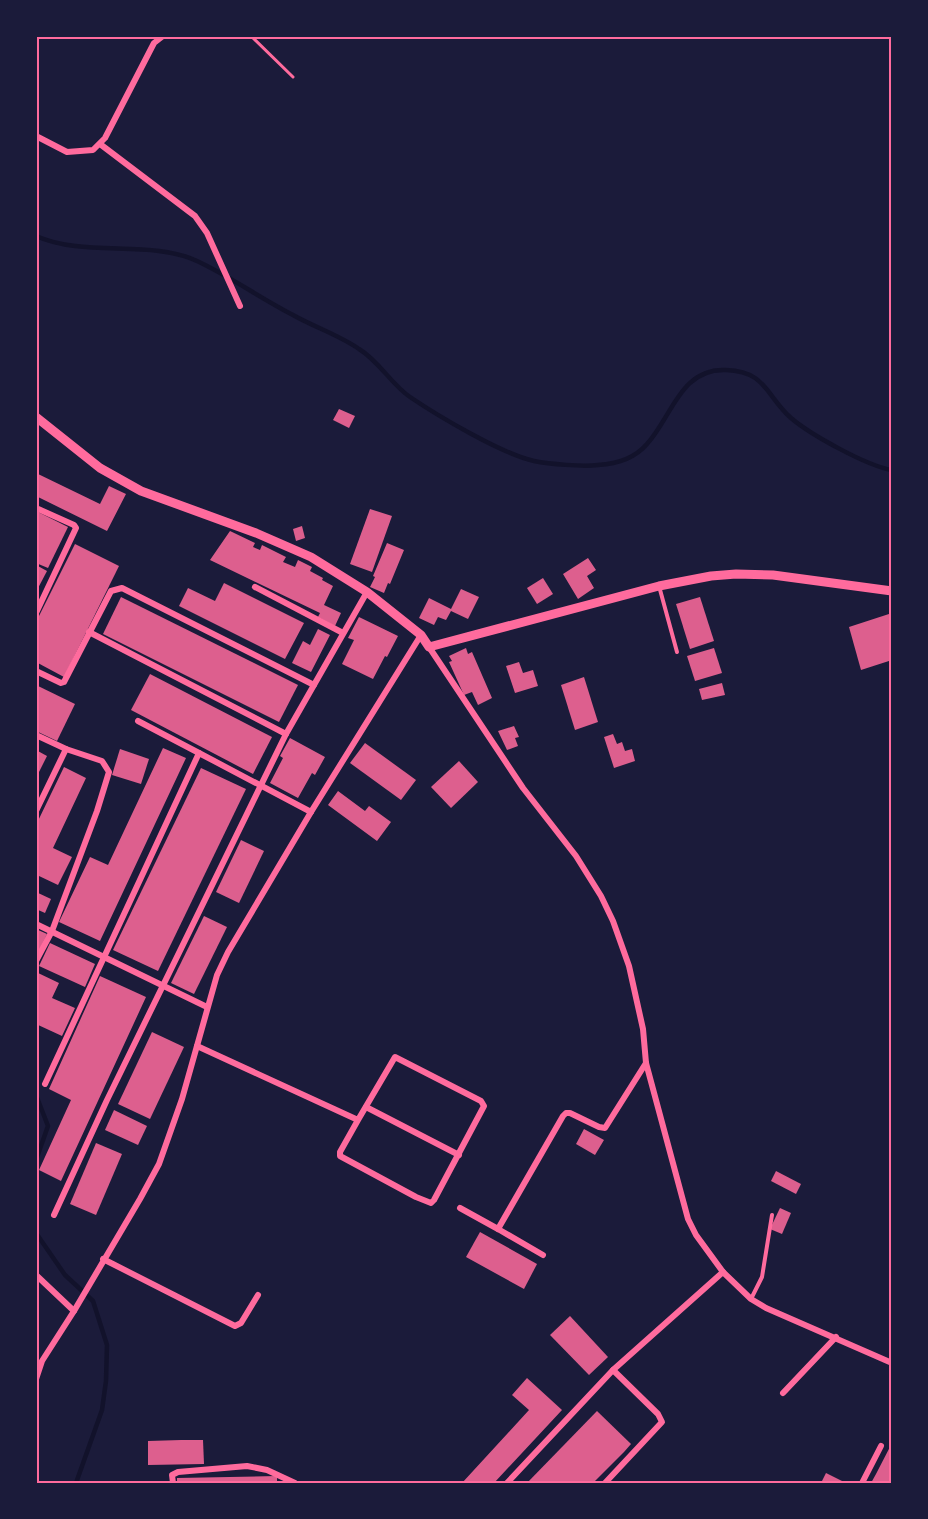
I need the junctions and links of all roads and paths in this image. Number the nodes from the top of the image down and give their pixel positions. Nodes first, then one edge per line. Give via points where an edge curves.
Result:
1 (163, 36) edge
2 (251, 36) edge
3 (293, 77) dead end
4 (36, 136) edge
5 (100, 144) junction
6 (240, 306) dead end
7 (36, 417) edge
8 (36, 508) edge
9 (658, 586) junction
10 (255, 587) dead end
11 (892, 591) edge
12 (367, 592) junction
13 (36, 613) edge
14 (89, 632) junction
15 (343, 633) junction
16 (421, 635) junction
17 (429, 647) junction
18 (678, 652) dead end
19 (36, 671) edge
20 (314, 685) junction
21 (138, 721) dead end
22 (286, 734) junction
23 (36, 735) edge
24 (66, 749) junction
25 (199, 753) junction
26 (261, 785) junction
27 (38, 802) edge
28 (36, 811) edge
29 (310, 812) junction
30 (36, 924) edge
31 (52, 932) junction
32 (104, 957) junction
33 (36, 961) edge
34 (163, 986) junction
35 (207, 1007) junction
36 (197, 1046) junction
37 (646, 1063) junction
38 (45, 1084) dead end
39 (366, 1107) junction
40 (358, 1120) junction
41 (459, 1155) junction
42 (460, 1208) dead end
43 (54, 1215) dead end
44 (772, 1215) dead end
45 (498, 1229) junction
46 (543, 1255) dead end
47 (103, 1259) junction
48 (723, 1272) junction
49 (36, 1275) edge
50 (258, 1295) dead end
51 (751, 1299) junction
52 (74, 1311) junction
53 (836, 1337) junction
54 (39, 1360) edge
55 (892, 1363) edge
56 (614, 1370) junction
57 (36, 1379) edge
58 (783, 1393) dead end
59 (881, 1446) dead end
60 (173, 1483) edge
61 (295, 1483) edge
62 (507, 1483) edge
63 (605, 1483) edge
64 (862, 1483) edge

1 - 5 street via 142,63
2 - 3 path
4 - 5 street via 67,152 93,150
5 - 6 street via 195,216 207,233
7 - 12 street via 119,480 285,544
8 - 13 street via 76,528
9 - 11 street via 736,574 773,575
9 - 17 street
9 - 18 lane
10 - 15 street
12 - 15 street
12 - 16 street
14 - 19 street via 63,683
14 - 20 street via 111,591 125,588
14 - 22 street
15 - 20 street
16 - 17 street
16 - 29 street
17 - 37 street via 601,896 629,966
20 - 22 street
21 - 25 street
22 - 26 street
23 - 24 street
24 - 27 street
24 - 31 street via 102,762 109,772
25 - 26 street
25 - 32 street
26 - 29 street
26 - 34 street
27 - 28 street
29 - 35 street via 239,931 217,975
30 - 31 street
31 - 32 street
31 - 33 street
32 - 34 street
32 - 38 street
34 - 35 street
34 - 43 street
35 - 36 street
36 - 40 street
36 - 47 street via 159,1164
37 - 45 street via 605,1128 570,1113 563,1116
37 - 48 street via 688,1219
39 - 40 street
39 - 41 street
39 - 41 street via 394,1058 411,1063 484,1104
40 - 41 street via 340,1156 428,1202 434,1200
42 - 45 street
44 - 51 lane via 762,1277
45 - 46 street
47 - 50 street via 235,1326 241,1323
47 - 52 street
48 - 51 street
48 - 56 street
49 - 52 street
51 - 53 street
52 - 54 street
53 - 55 street
53 - 58 street
54 - 57 street
56 - 62 street
56 - 63 street via 662,1422
59 - 64 street
60 - 61 street via 172,1475 178,1472 248,1466

